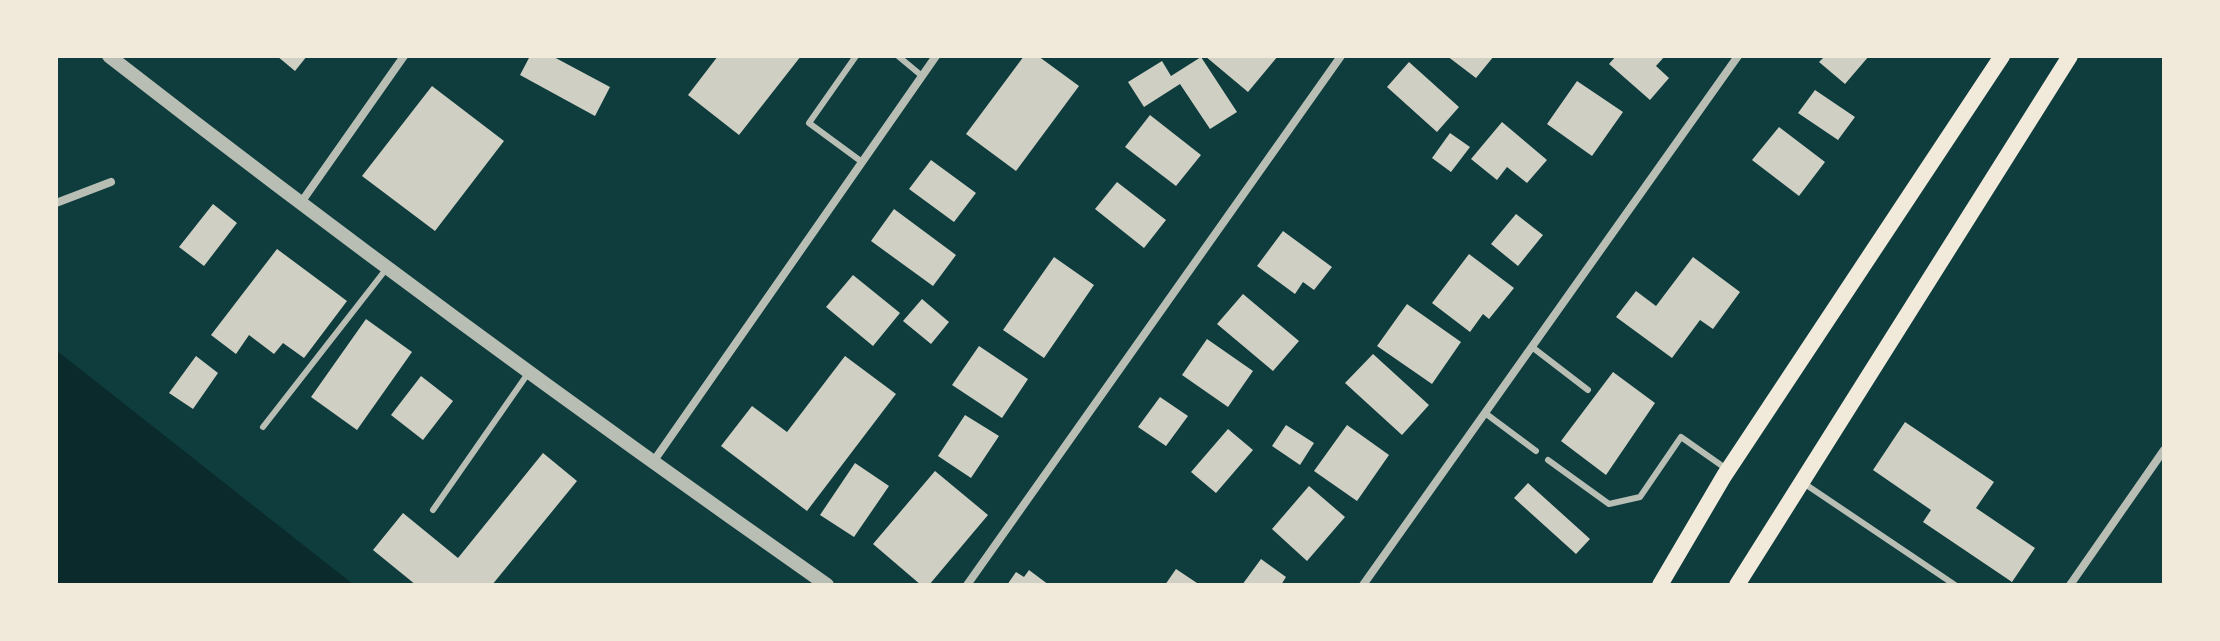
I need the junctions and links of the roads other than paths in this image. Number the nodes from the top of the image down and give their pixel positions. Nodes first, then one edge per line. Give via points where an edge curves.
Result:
1 (109, 56) edge
2 (856, 56) edge
3 (898, 56) edge
4 (936, 56) edge
5 (1341, 56) edge
6 (1738, 56) edge
7 (2002, 56) edge
8 (2070, 56) edge
9 (402, 57) edge
10 (922, 76) junction
11 (862, 162) junction
12 (111, 182) dead end
13 (56, 203) edge
14 (300, 205) junction
15 (387, 268) junction
16 (1532, 347) junction
17 (529, 372) junction
18 (1588, 390) dead end
19 (1485, 413) junction
20 (263, 427) dead end
21 (2164, 450) edge
22 (1536, 451) dead end
23 (1548, 460) dead end
24 (652, 463) junction
25 (1728, 470) junction
26 (1802, 481) junction
27 (433, 510) dead end
28 (827, 585) edge
29 (967, 585) edge
30 (1363, 585) edge
31 (1660, 585) edge
32 (1737, 585) edge
33 (1955, 585) edge
34 (2070, 585) edge

1 - 14 street
2 - 11 lane via 809,123
3 - 10 lane
4 - 10 street
5 - 29 street
6 - 16 street
7 - 25 main road
8 - 26 main road
9 - 14 street
10 - 11 street
11 - 24 street
12 - 13 street
14 - 15 street
15 - 17 street
15 - 20 lane
16 - 18 lane
16 - 19 street
17 - 24 street
17 - 27 lane
19 - 22 lane
19 - 30 street
21 - 34 street
23 - 25 lane via 1609,504 1640,497 1681,437
24 - 28 street
25 - 31 main road
26 - 32 main road
26 - 33 lane

